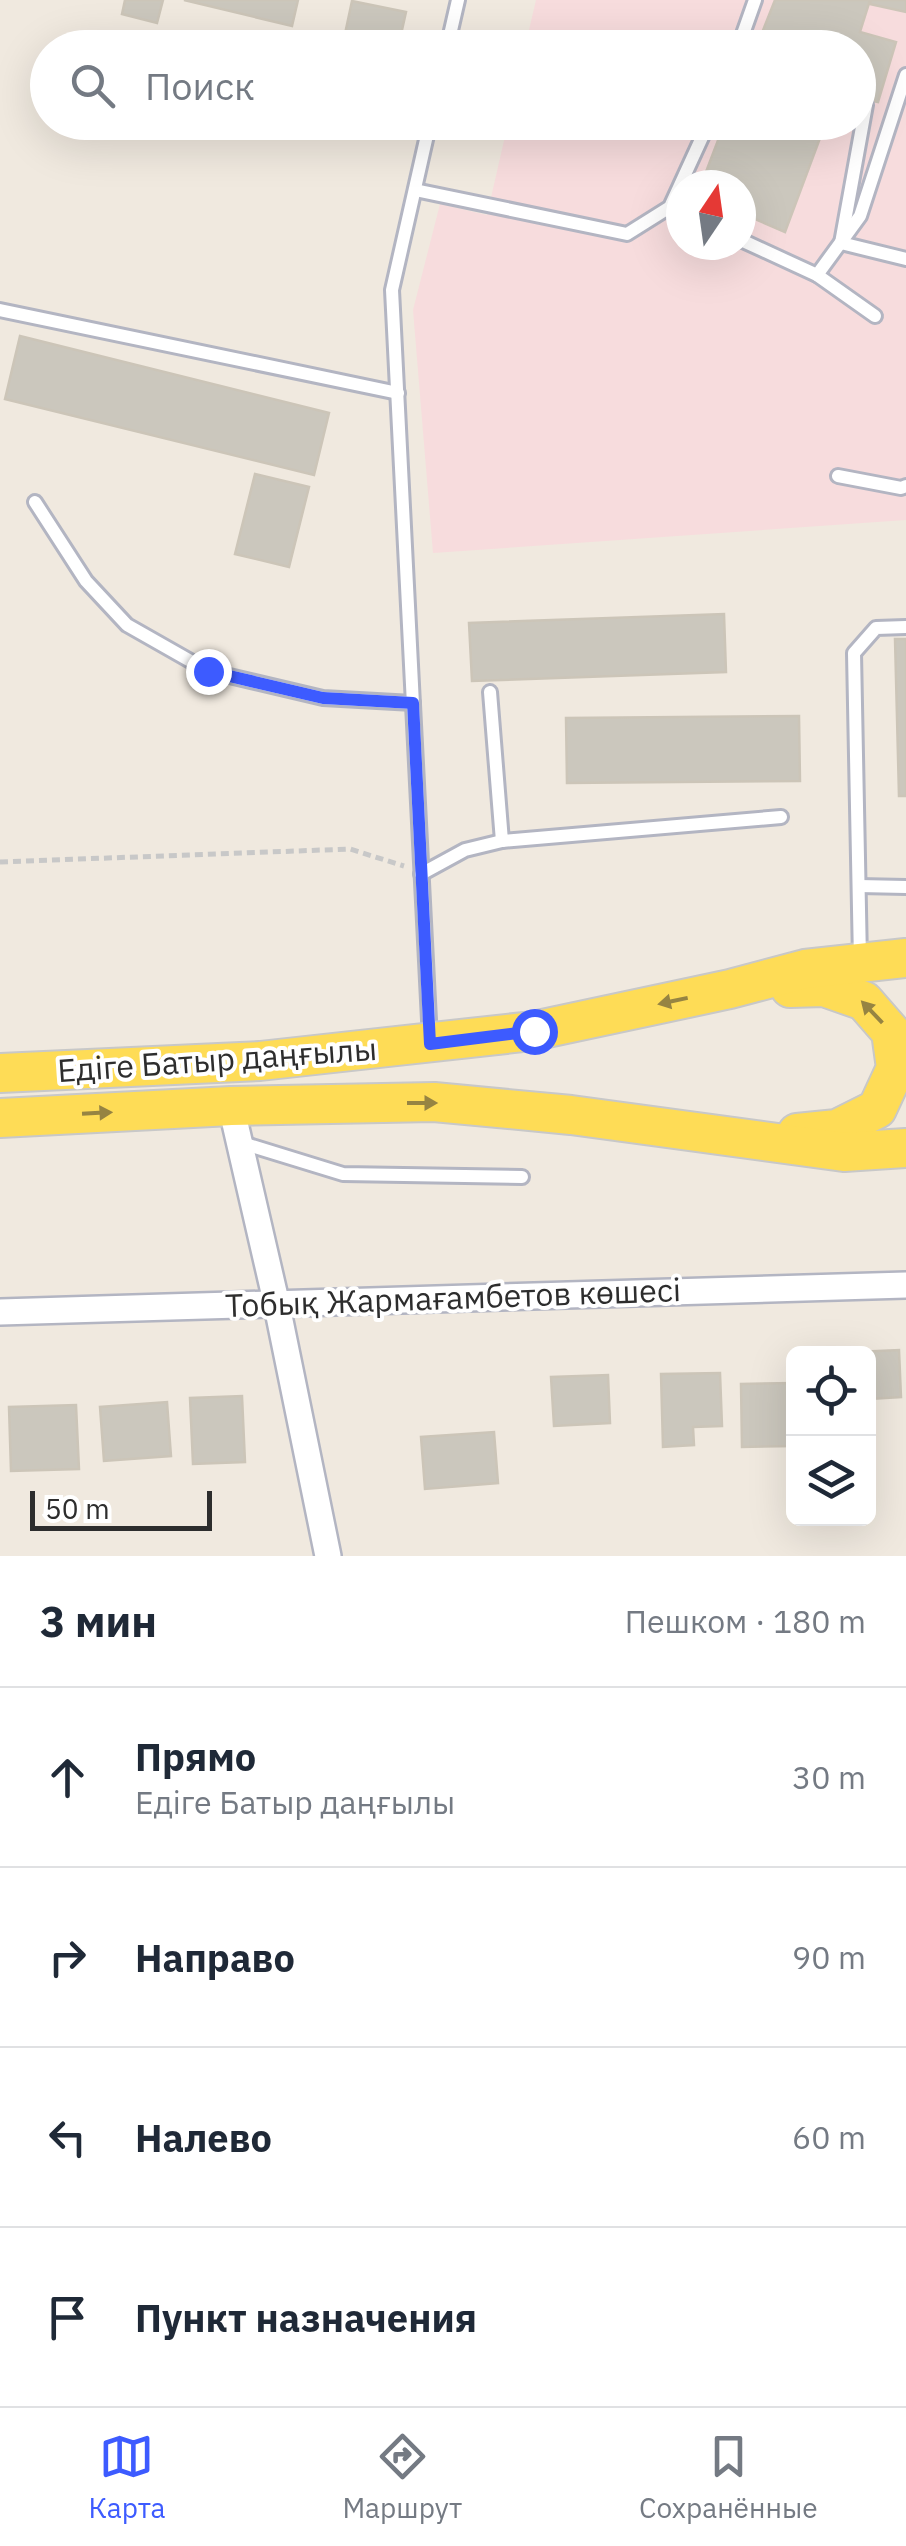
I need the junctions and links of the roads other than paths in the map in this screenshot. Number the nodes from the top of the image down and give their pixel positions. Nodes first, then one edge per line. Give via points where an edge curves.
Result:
1 (458, 0) edge
2 (755, 0) edge
3 (452, 30) edge
4 (744, 30) edge
5 (906, 75) edge
6 (426, 140) edge
7 (702, 140) edge
8 (859, 140) edge
9 (691, 170) edge
10 (415, 190) junction
11 (666, 215) edge
12 (840, 243) junction
13 (756, 247) edge
14 (906, 259) edge
15 (817, 275) junction
16 (0, 310) edge
17 (875, 316) dead end
18 (398, 393) junction
19 (838, 476) dead end
20 (906, 486) edge
21 (35, 502) dead end
22 (906, 626) edge
23 (490, 692) dead end
24 (413, 703) junction
25 (781, 817) dead end
26 (502, 842) junction
27 (422, 874) junction
28 (859, 886) junction
29 (906, 887) edge
30 (906, 958) edge
31 (860, 963) junction
32 (730, 989) junction
33 (430, 1044) junction
34 (0, 1073) edge
35 (0, 1118) edge
36 (235, 1124) junction
37 (754, 1138) junction
38 (906, 1148) edge
39 (522, 1176) dead end
40 (906, 1285) edge
41 (276, 1302) junction
42 (0, 1312) edge
43 (328, 1556) edge

1 - 3 lane
2 - 4 lane
5 - 12 lane via 860,216
6 - 10 lane
7 - 9 lane
8 - 12 lane
10 - 11 lane via 627,234
10 - 18 lane via 392,290
12 - 14 lane
12 - 15 lane
13 - 15 lane
15 - 17 lane
16 - 18 lane
18 - 24 lane
19 - 20 lane
21 - 24 lane via 86,581 127,625 208,671 323,698
22 - 28 lane via 876,628 854,652
23 - 26 lane
24 - 27 lane
25 - 26 lane
26 - 27 lane via 465,850
27 - 33 lane
28 - 29 lane
28 - 31 lane
30 - 31 main road, Едіге Батыр даңғылы
31 - 32 main road, Едіге Батыр даңғылы
32 -> 33 main road, Едіге Батыр даңғылы via 534,1031
37 -> 32 main road via 837,1130 877,1109 896,1068 891,1032 864,1001 824,988
33 - 34 main road, Едіге Батыр даңғылы via 260,1061
35 -> 36 main road, Едіге Батыр даңғылы
36 -> 37 main road, Едіге Батыр даңғылы via 434,1102
36 - 39 lane via 343,1174
36 - 41 street
37 - 38 main road, Едіге Батыр даңғылы via 844,1152
40 - 41 street, Тобық Жармағамбетов көшесі
41 - 42 street, Тобық Жармағамбетов көшесі
41 - 43 street

